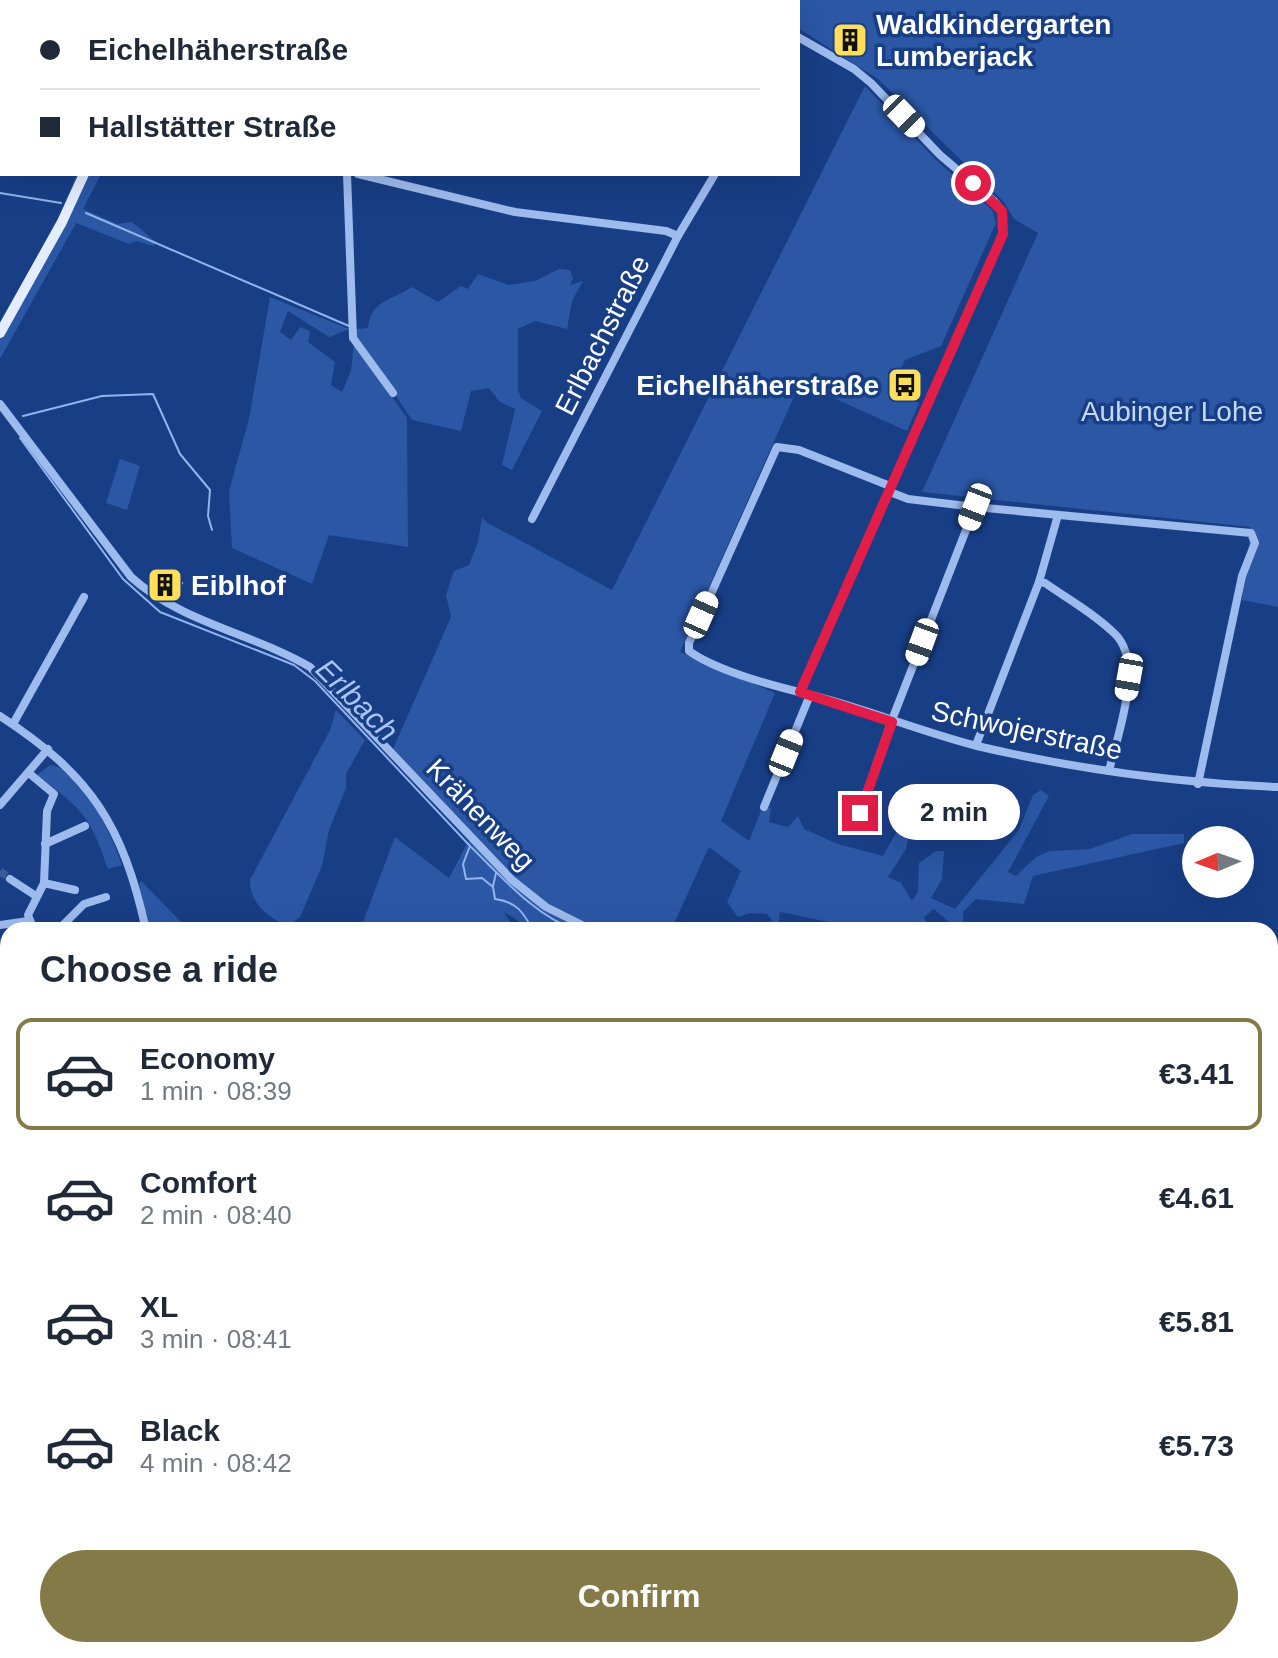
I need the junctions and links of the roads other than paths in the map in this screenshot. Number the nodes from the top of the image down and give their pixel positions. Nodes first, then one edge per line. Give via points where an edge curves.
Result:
1 (800, 38) edge
2 (83, 176) edge
3 (347, 176) edge
4 (366, 176) edge
5 (714, 176) edge
6 (678, 236) junction
7 (0, 333) edge
8 (393, 393) dead end
9 (0, 404) edge
10 (890, 489) junction
11 (975, 507) junction
12 (1058, 515) junction
13 (532, 519) dead end
14 (1039, 582) junction
15 (84, 597) dead end
16 (800, 692) junction
17 (810, 695) junction
18 (0, 716) edge
19 (892, 722) junction
20 (13, 724) junction
21 (976, 745) junction
22 (48, 749) junction
23 (1109, 771) junction
24 (30, 774) junction
25 (1198, 784) junction
26 (1278, 787) edge
27 (0, 805) edge
28 (764, 807) dead end
29 (856, 818) dead end
30 (85, 826) dead end
31 (45, 844) junction
32 (10, 879) tunnel mouth
33 (44, 883) junction
34 (75, 890) dead end
35 (36, 896) junction
36 (106, 897) dead end
37 (28, 921) joint
38 (21, 922) edge
39 (66, 922) edge
40 (144, 922) edge
41 (576, 922) edge

1 - 10 street via 871,83 1002,211 1003,234
2 - 7 main road
3 - 8 street via 353,338
4 - 6 street via 515,212
5 - 6 street, Erlbachstraße
6 - 13 street, Erlbachstraße
9 - 41 street, Krähenweg via 131,577 152,597 310,667 512,880
10 - 11 street via 908,499
10 - 16 street
10 - 16 street, Schwojerstraße via 799,450 777,447 688,646 708,661
11 - 12 street
11 - 19 street
12 - 14 street
12 - 25 street via 1255,537
14 - 21 street
14 - 23 street via 1117,636 1124,650 1129,677
15 - 20 street
16 - 17 street, Schwojerstraße
17 - 19 street, Schwojerstraße
17 - 28 street
18 - 20 street
19 - 21 street, Schwojerstraße
19 - 29 street
20 - 22 street
21 - 23 street, Schwojerstraße
22 - 24 street
22 - 40 street via 101,805 121,843
23 - 25 street, Schwojerstraße
24 - 27 street
24 - 31 street via 54,794
25 - 26 street, Schwojerstraße
30 - 31 street
31 - 33 street
32 - 35 street
33 - 34 street
33 - 35 street
35 - 37 street
36 - 39 street via 84,904
37 - 38 street

